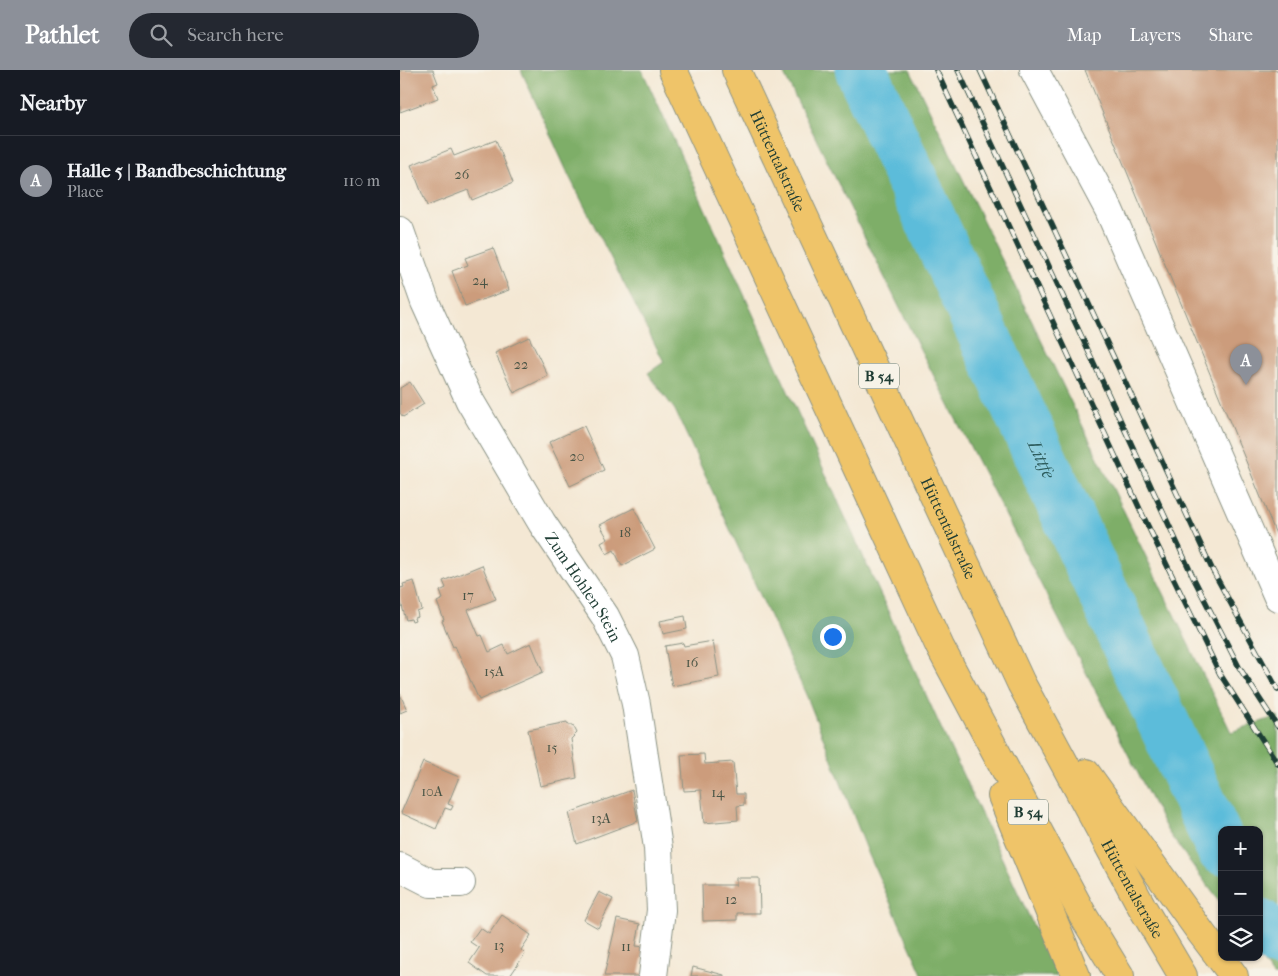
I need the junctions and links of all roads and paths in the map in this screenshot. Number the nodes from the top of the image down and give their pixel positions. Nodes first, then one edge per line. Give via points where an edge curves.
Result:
1 (673, 70) edge
2 (736, 70) edge
3 (1034, 70) edge
4 (400, 231) edge
5 (1278, 597) edge
6 (940, 647) junction
7 (1022, 683) junction
8 (400, 867) edge
9 (461, 883) dead end
10 (653, 976) edge
11 (1076, 976) edge
12 (1120, 976) edge
13 (1183, 976) edge
14 (1234, 976) edge

1 - 6 highway, B 54
2 - 7 highway, Hüttentalstraße / B 54
3 - 5 street via 1109,210
4 - 10 street, Zum Hohlen Stein via 425,302 470,401 542,523 605,616 626,656 658,848 661,910
6 - 11 highway
6 - 12 highway, B 54 via 1084,917
7 - 13 highway, Hüttentalstraße / B 54 via 1142,907
7 - 14 highway
8 - 9 street via 431,883

